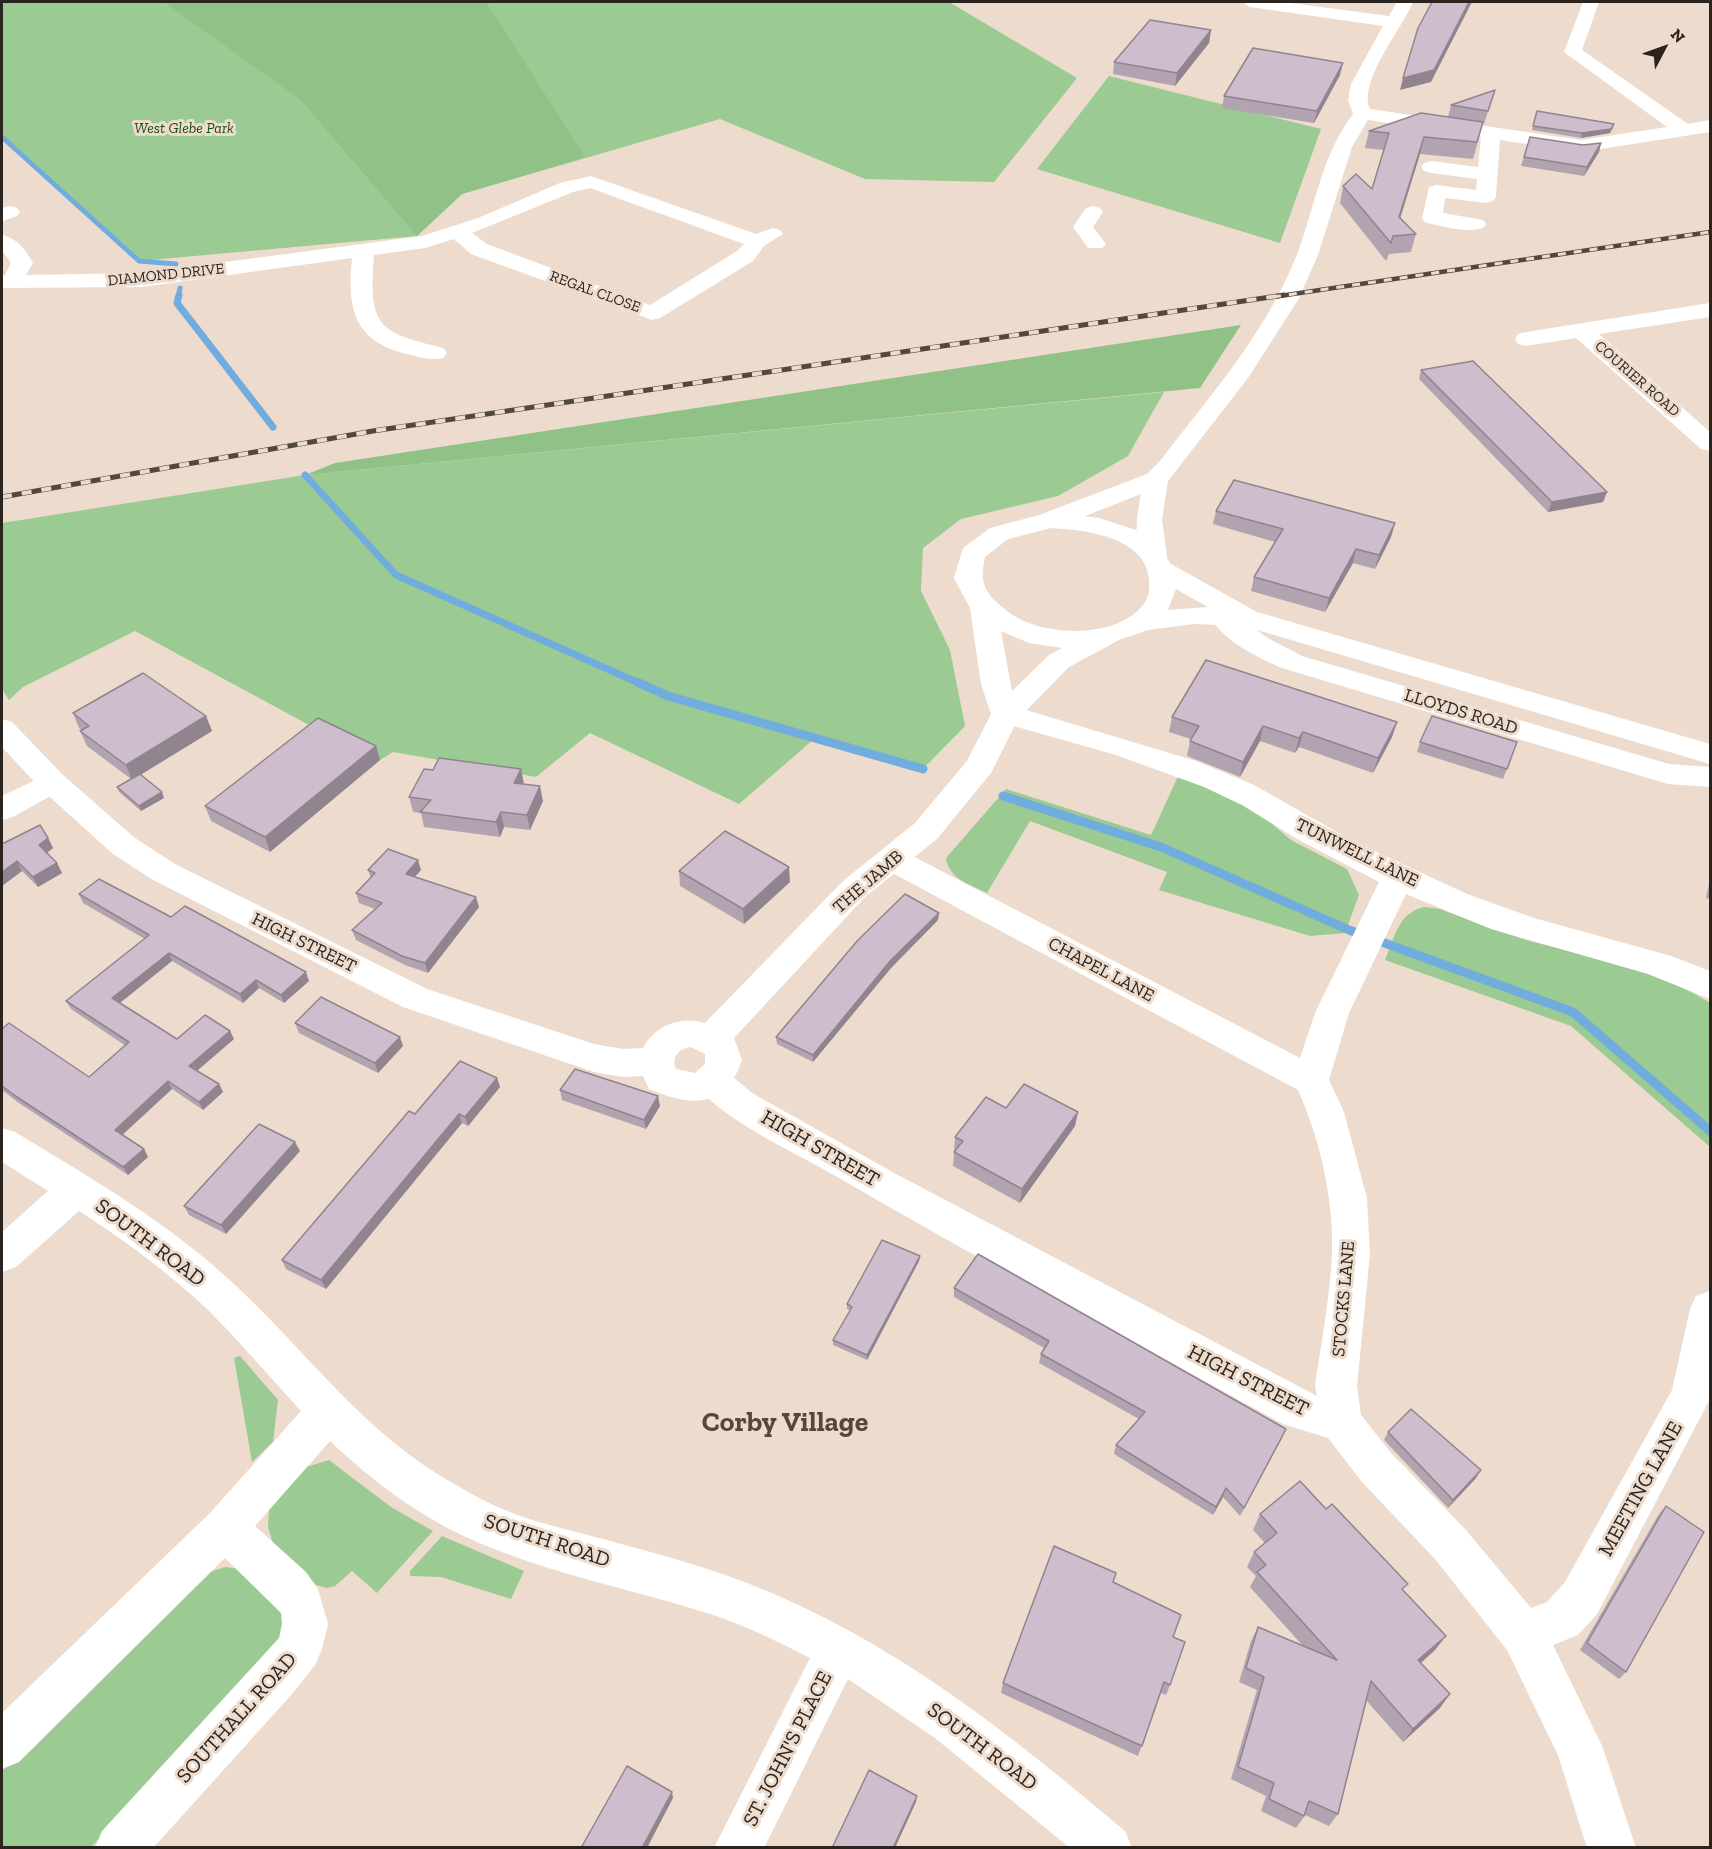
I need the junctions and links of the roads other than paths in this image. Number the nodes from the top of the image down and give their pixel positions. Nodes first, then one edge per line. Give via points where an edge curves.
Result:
1 (1250, 2) edge
2 (1405, 2) edge
3 (1591, 2) edge
4 (1394, 22) junction
5 (1363, 114) junction
6 (1710, 126) edge
7 (1684, 130) junction
8 (1491, 132) junction
9 (1431, 167) edge
10 (1488, 174) junction
11 (1093, 212) dead end
12 (1476, 224) dead end
13 (458, 231) junction
14 (776, 232) dead end
15 (2, 241) edge
16 (757, 242) junction
17 (1095, 244) dead end
18 (364, 250) junction
19 (7, 282) edge
20 (1710, 310) edge
21 (1581, 330) junction
22 (1526, 339) dead end
23 (435, 353) dead end
24 (1710, 444) edge
25 (1156, 479) junction
26 (1051, 520) junction
27 (1158, 564) junction
28 (983, 608) junction
29 (1235, 618) junction
30 (1142, 622) junction
31 (1108, 636) junction
32 (1006, 714) junction
33 (2, 729) edge
34 (1710, 754) edge
35 (1710, 777) edge
36 (52, 782) junction
37 (2, 809) edge
38 (892, 859) junction
39 (1398, 876) junction
40 (1710, 986) edge
41 (712, 1038) junction
42 (655, 1062) junction
43 (1311, 1080) junction
44 (713, 1081) junction
45 (2, 1143) edge
46 (77, 1189) junction
47 (2, 1255) edge
48 (1710, 1309) edge
49 (328, 1412) junction
50 (1341, 1423) junction
51 (225, 1528) junction
52 (1523, 1634) junction
53 (838, 1650) junction
54 (2, 1745) edge
55 (119, 1848) edge
56 (738, 1848) edge
57 (1108, 1848) edge
58 (1612, 1848) edge

1 - 4 street
2 - 4 street
3 - 7 street via 1573,52
4 - 5 street via 1360,84 1357,100
5 - 8 street
5 - 25 street via 1352,125 1343,145 1301,272 1276,322
6 - 7 street
7 - 8 street via 1581,146
8 - 10 street
9 - 10 street
10 - 12 street via 1486,198 1436,191 1431,226
11 - 17 street via 1083,227
13 - 16 street via 567,187 591,182
13 - 16 street, REGAL CLOSE via 479,249 652,313 745,256
13 - 18 street, DIAMOND DRIVE via 426,242
14 - 16 street, REGAL CLOSE
15 - 19 street via 15,250 22,263
18 - 19 street, DIAMOND DRIVE via 142,280
18 - 23 street via 366,319 387,340
20 - 21 street, COURIER ROAD
21 - 22 street
21 - 24 street, COURIER ROAD
25 - 26 street
25 - 27 street via 1149,520
26 - 27 street via 1092,523 1128,536
26 - 28 street via 1020,524 994,534 975,550 967,569 969,589
27 - 29 street, LLOYDS ROAD
27 - 30 street via 1165,589 1158,607
28 - 31 street via 1006,625 1038,636 1073,640
28 - 32 street via 995,684
29 - 30 street, LLOYDS ROAD via 1194,615
29 - 34 street, LLOYDS ROAD
29 - 35 street, LLOYDS ROAD via 1262,650 1292,662 1668,774
30 - 31 street
31 - 32 street, THE JAMB via 1059,661
32 - 38 street, THE JAMB via 980,766 955,800
32 - 39 street, TUNWELL LANE via 1160,759 1244,793 1317,836
33 - 36 street, HIGH STREET
36 - 37 street
36 - 42 street, HIGH STREET via 124,846 164,872 415,998 594,1058 624,1063
38 - 41 street, THE JAMB via 854,889
38 - 43 street, CHAPEL LANE
39 - 40 street, TUNWELL LANE via 1504,921 1639,956
39 - 43 street via 1332,1012
41 - 42 street via 691,1033 670,1038 662,1045
41 - 44 street via 726,1058 720,1075
42 - 44 street via 662,1079 670,1085 692,1088
43 - 50 street, STOCKS LANE via 1326,1112 1348,1198 1351,1254 1336,1386
44 - 50 street, HIGH STREET via 739,1103 883,1185 1298,1410
45 - 46 street, SOUTH ROAD
46 - 47 street
46 - 49 street, SOUTH ROAD via 166,1251 219,1294
48 - 52 street, MEETING LANE via 1692,1394 1581,1598 1562,1618
49 - 51 street
49 - 53 street, SOUTH ROAD via 379,1458 418,1486 497,1529 682,1584 779,1618
50 - 52 street via 1377,1468 1450,1544
51 - 54 street
51 - 55 street, SOUTHALL ROAD via 290,1588 302,1605 305,1624 299,1649
52 - 58 street via 1579,1748
53 - 56 street, ST. JOHN'S PLACE
53 - 57 street, SOUTH ROAD via 960,1727

